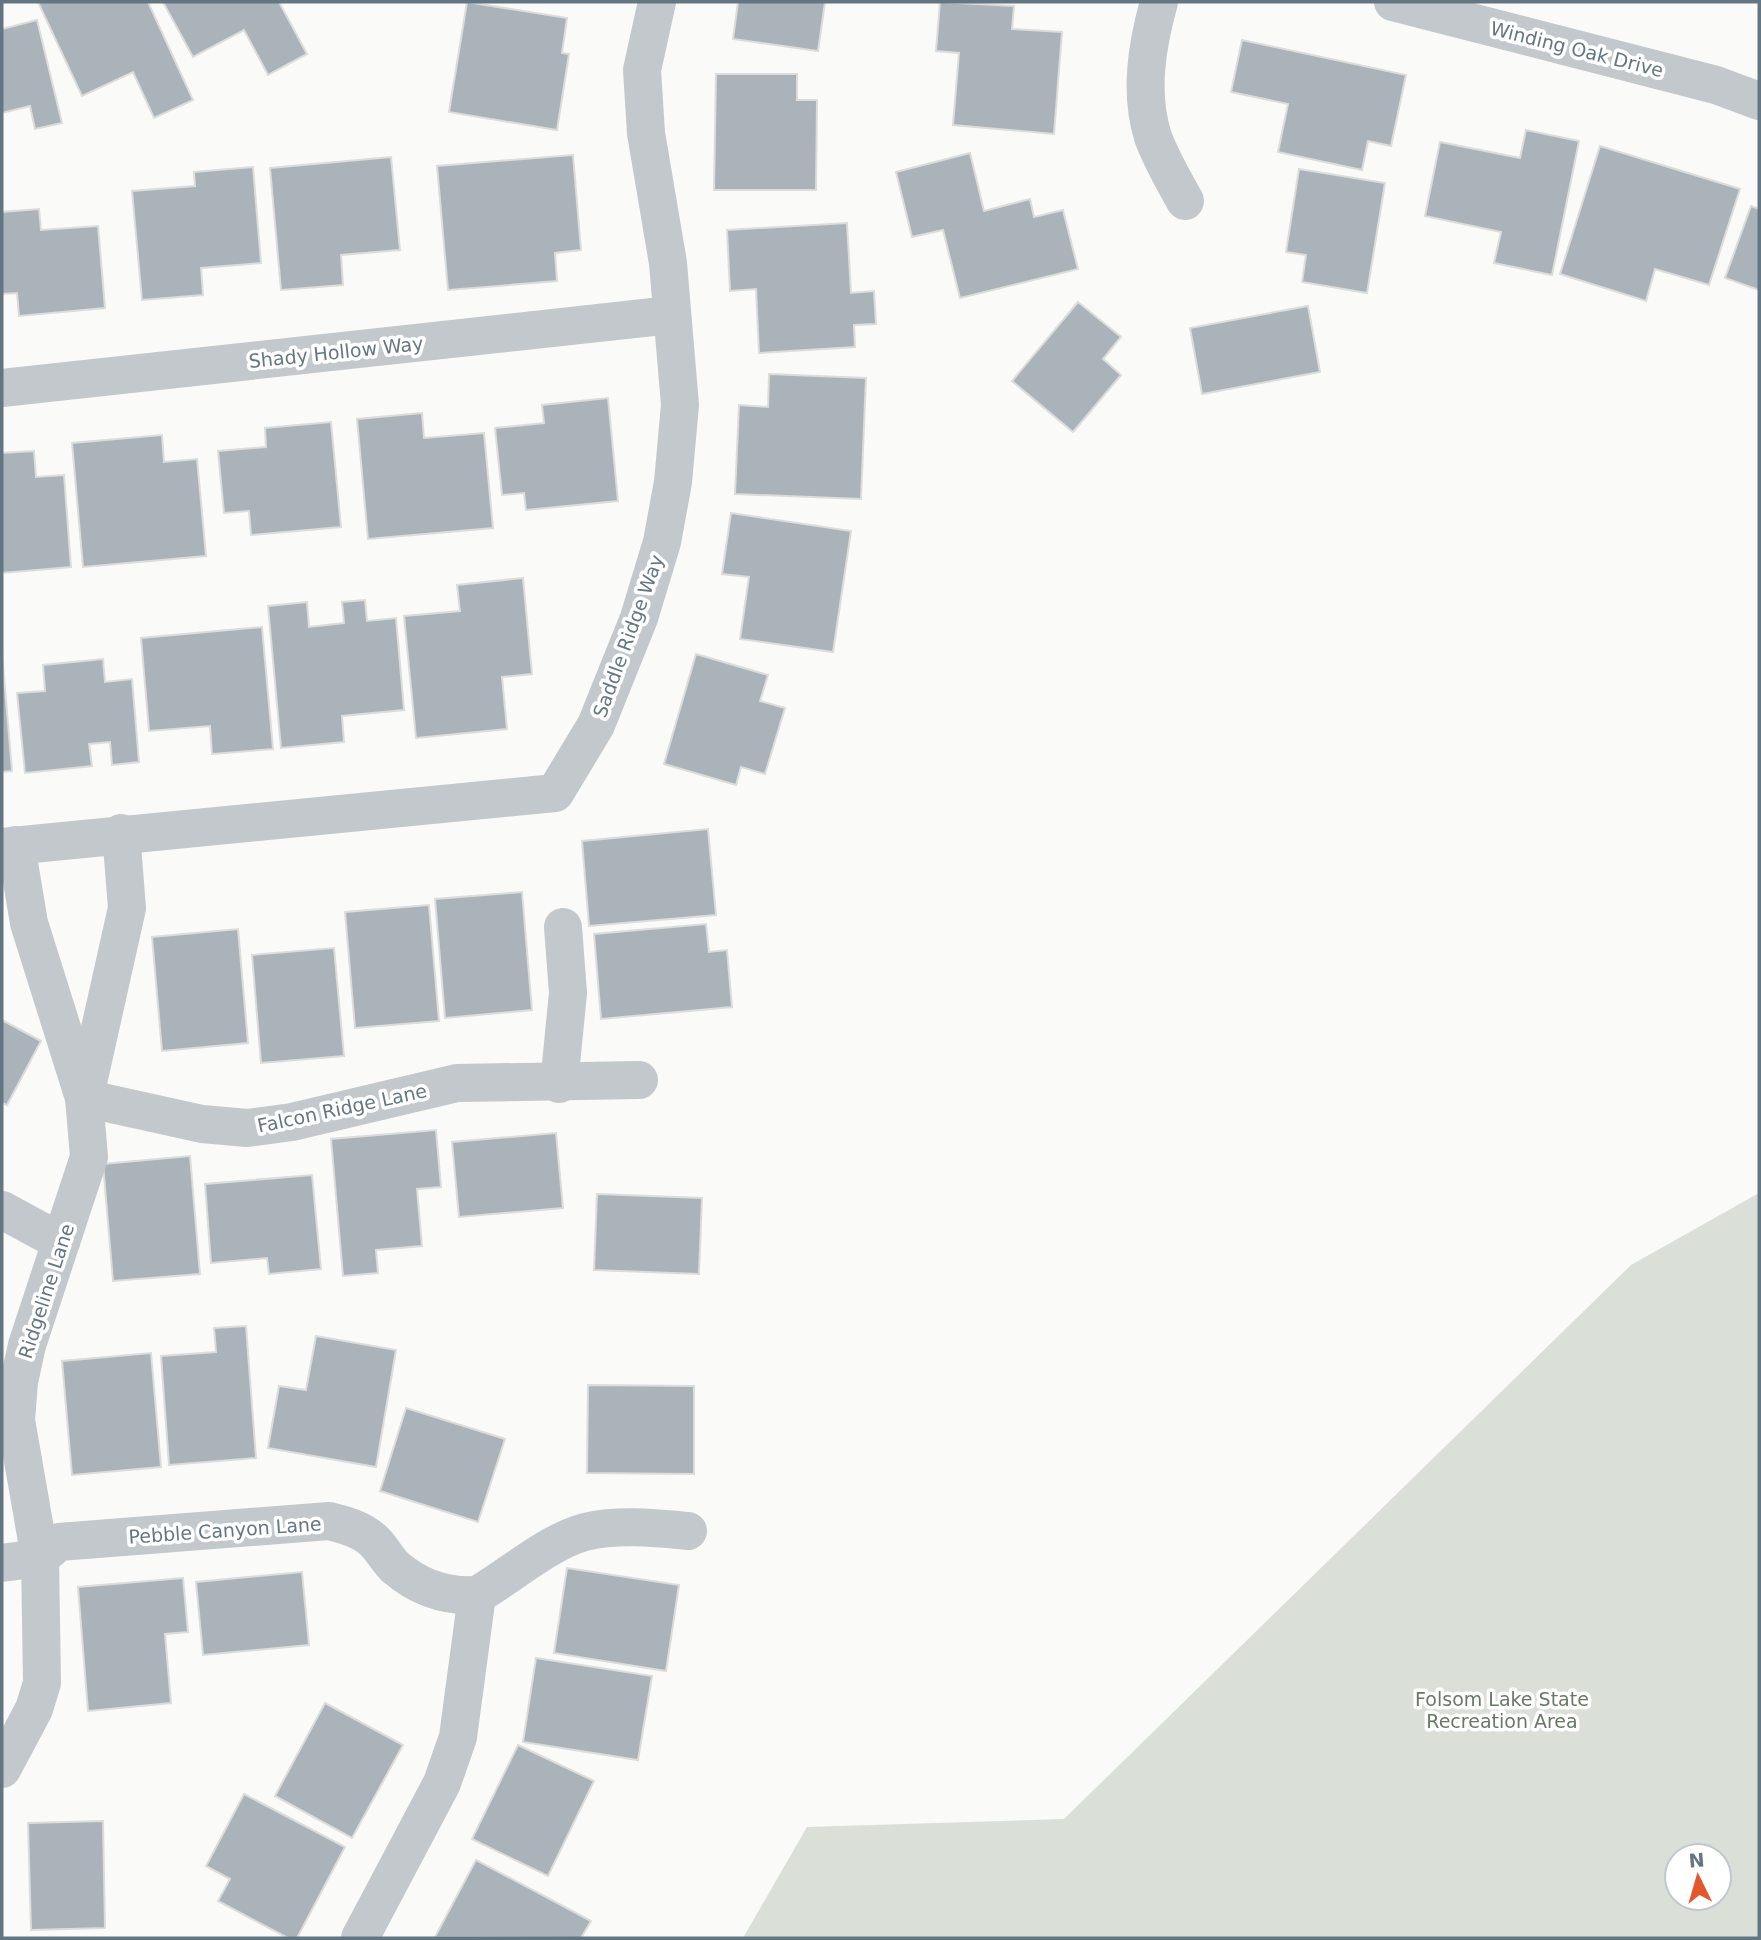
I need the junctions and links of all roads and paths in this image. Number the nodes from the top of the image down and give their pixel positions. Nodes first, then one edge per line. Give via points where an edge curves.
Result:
1 (657, 2) edge
2 (1159, 2) edge
3 (1392, 2) edge
4 (1759, 101) edge
5 (1185, 201) dead end
6 (671, 315) junction
7 (2, 388) edge
8 (121, 833) junction
9 (9, 846) edge
10 (563, 927) dead end
11 (639, 1080) dead end
12 (559, 1084) junction
13 (84, 1098) junction
14 (2, 1210) edge
15 (61, 1242) junction
16 (688, 1531) dead end
17 (40, 1558) junction
18 (2, 1563) edge
19 (477, 1595) junction
20 (2, 1769) edge
21 (360, 1938) edge

1 - 6 street, Saddle Ridge Way via 642,70 646,134 668,263
2 - 5 street via 1144,88 1153,137
3 - 4 street, Winding Oak Drive via 1716,85
6 - 7 street, Shady Hollow Way
6 - 8 street, Saddle Ridge Way via 680,405 662,542 639,618 596,726 555,793
8 - 9 street, Saddle Ridge Way
8 - 13 street, Ridgeline Lane via 127,908
9 - 13 street, Ridgeline Lane
10 - 12 street via 568,993
11 - 12 street, Falcon Ridge Lane
12 - 13 street, Falcon Ridge Lane via 510,1080 457,1083 292,1122 247,1128 202,1125
13 - 15 street, Ridgeline Lane via 89,1157
14 - 15 street
15 - 17 street, Ridgeline Lane via 27,1345 16,1420
16 - 19 street via 584,1532 534,1557
17 - 18 street
17 - 19 street, Pebble Canyon Lane via 59,1542 329,1521 353,1527 374,1541 394,1566 417,1583 441,1593
17 - 20 street, Ridgeline Lane via 42,1683 34,1709
19 - 21 street via 458,1737 442,1783

